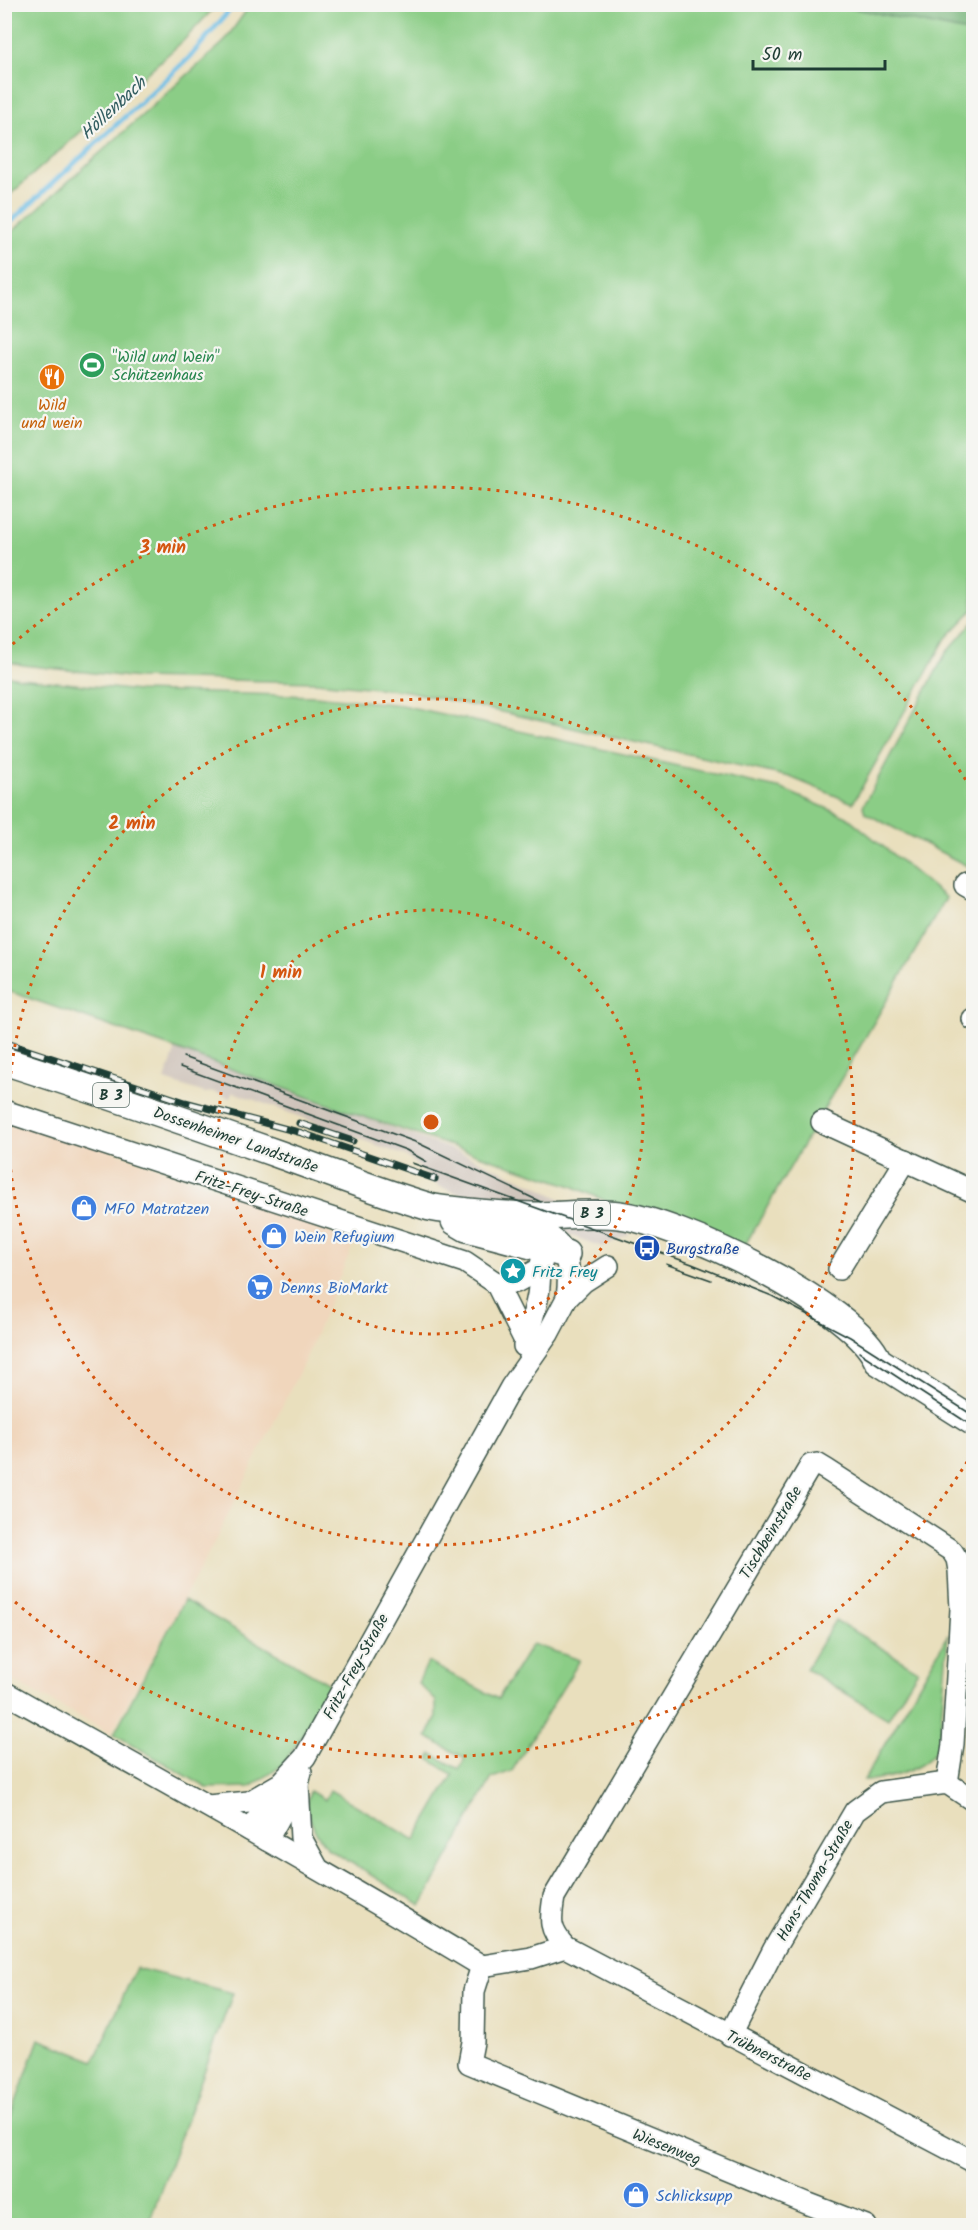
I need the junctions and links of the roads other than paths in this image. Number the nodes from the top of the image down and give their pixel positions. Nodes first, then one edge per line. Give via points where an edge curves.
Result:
1 (4, 1061) edge
2 (4, 1111) edge
3 (822, 1122) dead end
4 (906, 1160) junction
5 (974, 1192) edge
6 (434, 1208) junction
7 (510, 1216) junction
8 (672, 1229) junction
9 (552, 1253) junction
10 (608, 1266) dead end
11 (839, 1269) dead end
12 (496, 1283) junction
13 (567, 1298) junction
14 (525, 1341) junction
15 (511, 1387) junction
16 (974, 1422) edge
17 (4, 1692) edge
18 (290, 1783) junction
19 (947, 1783) junction
20 (974, 1802) edge
21 (208, 1806) junction
22 (258, 1835) junction
23 (319, 1870) junction
24 (565, 1947) junction
25 (482, 1966) junction
26 (730, 2035) junction
27 (974, 2162) edge
28 (866, 2226) edge

1 - 6 main road, Dossenheimer Landstraße / B 3
2 - 12 street, Fritz-Frey-Straße via 456,1259
3 - 4 street
4 - 5 street
4 - 11 street
6 - 7 main road, Dossenheimer Landstraße / B 3
6 - 9 main road, Dossenheimer Landstraße / B 3 via 467,1228
7 - 8 main road, Dossenheimer Landstraße / B 3 via 596,1213
7 - 9 street, Dossenheimer Landstraße
8 - 9 main road, Dossenheimer Landstraße / B 3 via 644,1233 580,1228 573,1230
8 - 16 main road, Dossenheimer Landstraße / B 3 via 784,1281 830,1310 857,1332 878,1361
9 - 12 street via 516,1282
9 - 13 street, Fritz-Frey-Straße via 570,1273
9 - 14 street, Fritz-Frey-Straße
10 - 13 street, Fritz-Frey-Straße
12 - 14 street, Fritz-Frey-Straße
13 - 15 street, Fritz-Frey-Straße via 548,1334
14 - 15 street, Fritz-Frey-Straße
15 - 18 street, Fritz-Frey-Straße
17 - 21 street
18 - 21 street via 249,1802
18 - 22 street, Fritz-Frey-Straße
18 - 23 street, Fritz-Frey-Straße via 301,1838
19 - 20 street
19 - 24 street, Tischbeinstraße via 959,1655 961,1590 957,1559 952,1551 819,1465 811,1465 554,1897 550,1918 554,1935
19 - 26 street, Hans-Thoma-Straße via 881,1792 855,1811
21 - 22 street
22 - 23 street
23 - 25 street
24 - 25 street via 531,1959
24 - 26 street, Trübnerstraße
25 - 28 street, Wiesenweg via 474,1991 469,2063
26 - 27 street, Trübnerstraße

